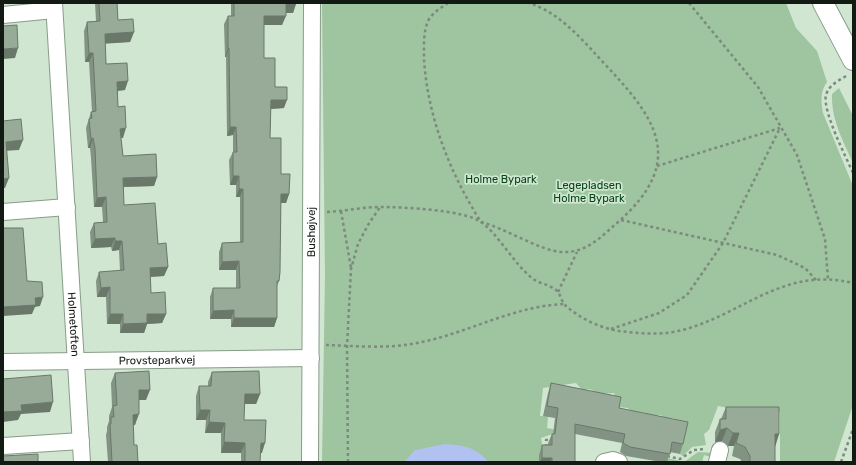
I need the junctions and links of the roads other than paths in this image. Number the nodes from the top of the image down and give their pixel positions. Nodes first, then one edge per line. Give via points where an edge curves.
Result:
1 (312, 3) edge
2 (823, 3) edge
3 (54, 6) edge
4 (3, 15) edge
5 (853, 60) edge
6 (67, 207) junction
7 (3, 212) edge
8 (311, 351) junction
9 (75, 361) junction
10 (3, 362) edge
11 (81, 442) junction
12 (3, 446) edge
13 (82, 462) edge
14 (310, 462) edge
15 (604, 462) edge
16 (619, 462) edge

1 - 8 street, Bushøjvej
2 - 5 main road
3 - 4 street, Holmetoften
3 - 6 street, Holmetoften
6 - 7 street
6 - 9 street, Holmetoften
8 - 9 street, Provsteparkvej
8 - 14 street, Bushøjvej
9 - 10 street, Provsteparkvej
9 - 11 street, Holmetoften
11 - 12 street
11 - 13 street, Holmetoften
15 - 16 street

